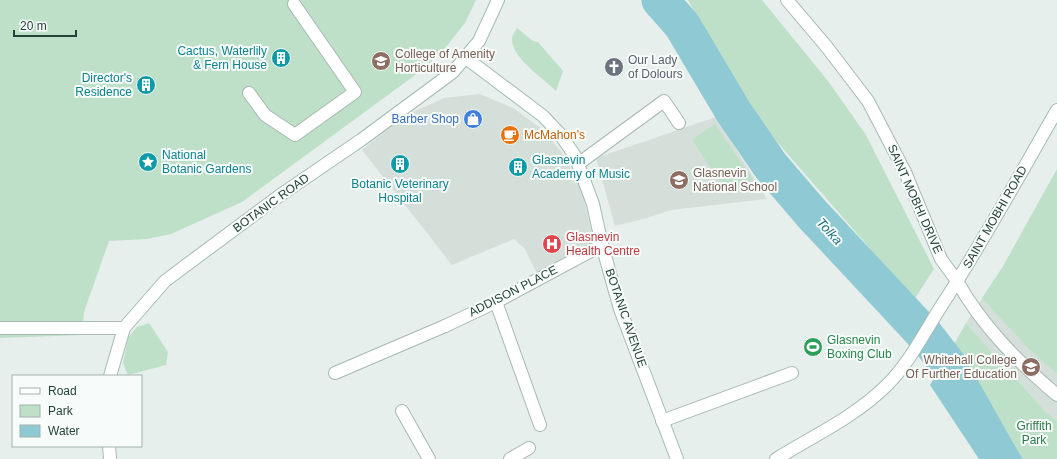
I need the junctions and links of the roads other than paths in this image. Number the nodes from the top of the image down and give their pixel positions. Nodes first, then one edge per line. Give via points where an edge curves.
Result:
1 (498, 0) edge
2 (787, 0) edge
3 (294, 4) dead end
4 (466, 58) junction
5 (249, 93) dead end
6 (1057, 110) edge
7 (679, 123) dead end
8 (578, 164) junction
9 (602, 245) junction
10 (957, 281) junction
11 (496, 302) junction
12 (0, 328) edge
13 (124, 328) junction
14 (335, 373) dead end
15 (792, 373) dead end
16 (110, 375) edge
17 (1057, 395) edge
18 (402, 411) dead end
19 (662, 421) junction
20 (540, 425) dead end
21 (109, 447) edge
22 (529, 448) dead end
23 (110, 459) edge
24 (429, 459) edge
25 (510, 459) edge
26 (677, 459) edge
27 (776, 459) edge

1 - 4 street, BOTANIC ROAD via 479,41
2 - 10 street, SAINT MOBHI DRIVE via 868,101 905,172 942,259
3 - 5 street via 355,92 295,135 265,115
4 - 8 street, BOTANIC AVENUE via 543,116 560,134
4 - 13 street, BOTANIC ROAD via 453,72 411,104 279,196 165,281
6 - 10 street, SAINT MOBHI ROAD
7 - 8 street via 664,101
8 - 9 street, BOTANIC AVENUE via 593,204
9 - 11 street, ADDISON PLACE
9 - 19 street, BOTANIC AVENUE via 620,309
10 - 17 street, SAINT MOBHI DRIVE via 969,303 1014,356
10 - 27 street, SAINT MOBHI ROAD via 913,353 886,386 827,430
11 - 14 street, ADDISON PLACE
11 - 20 street
12 - 13 street
13 - 16 street, BOTANIC ROAD
15 - 19 street
18 - 24 street
19 - 26 street, BOTANIC AVENUE
21 - 23 street
22 - 25 street

